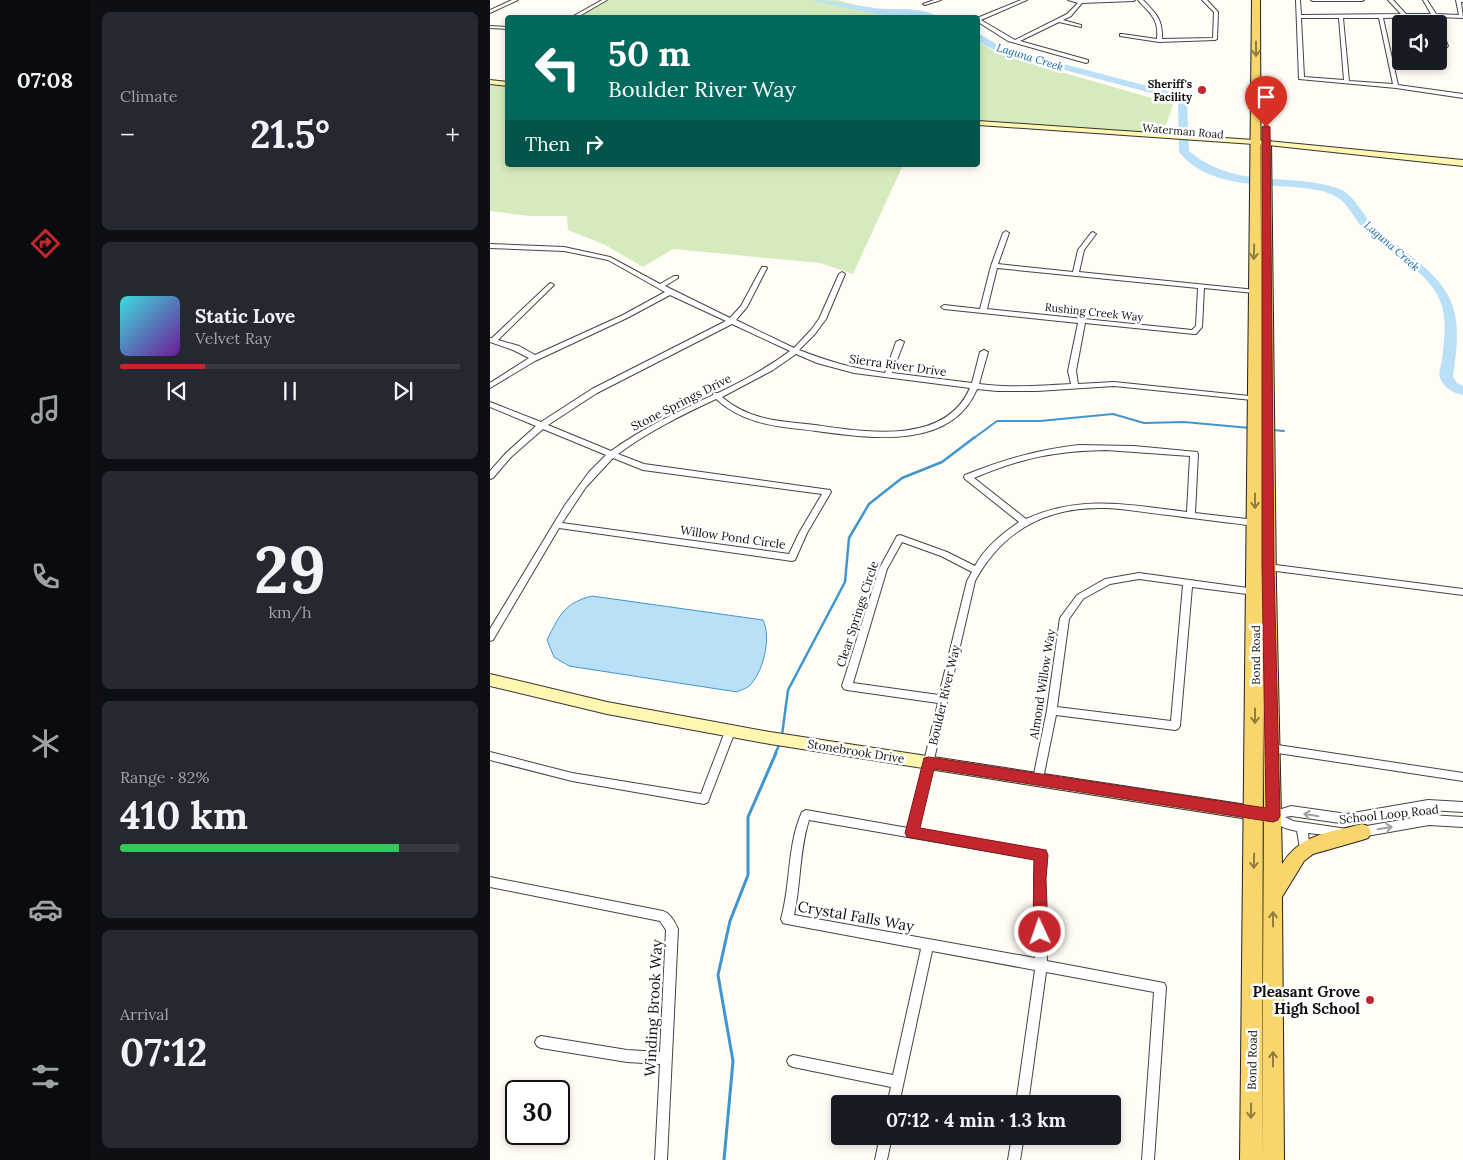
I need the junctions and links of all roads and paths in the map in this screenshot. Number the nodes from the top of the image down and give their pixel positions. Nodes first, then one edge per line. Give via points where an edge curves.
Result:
1 (516, 0) edge
2 (605, 0) edge
3 (939, 0) edge
4 (1025, 0) edge
5 (1070, 0) edge
6 (1133, 0) edge
7 (1140, 0) edge
8 (1256, 0) edge
9 (1264, 0) edge
10 (1298, 0) edge
11 (1313, 0) edge
12 (1362, 0) edge
13 (1390, 0) edge
14 (1425, 0) edge
15 (1207, 1) edge
16 (1463, 1) edge
17 (1082, 2) junction
18 (925, 4) dead end
19 (490, 12) edge
20 (578, 15) edge
21 (1404, 15) edge
22 (1434, 15) edge
23 (1298, 16) junction
24 (1447, 16) edge
25 (1392, 17) edge
26 (1463, 17) edge
27 (1341, 18) junction
28 (1381, 18) junction
29 (980, 19) edge
30 (1058, 20) junction
31 (980, 21) edge
32 (1079, 26) dead end
33 (490, 27) edge
34 (505, 28) edge
35 (1122, 35) dead end
36 (1017, 41) junction
37 (1158, 41) junction
38 (1086, 61) dead end
39 (490, 82) edge
40 (1347, 82) junction
41 (505, 84) edge
42 (1396, 86) junction
43 (1463, 96) edge
44 (980, 122) edge
45 (1262, 146) junction
46 (1463, 163) edge
47 (1261, 188) junction
48 (1006, 233) dead end
49 (1093, 234) dead end
50 (491, 248) edge
51 (994, 266) junction
52 (764, 268) dead end
53 (1076, 272) junction
54 (842, 274) dead end
55 (676, 277) dead end
56 (551, 285) dead end
57 (1201, 286) junction
58 (659, 287) junction
59 (1254, 291) junction
60 (670, 292) junction
61 (944, 307) dead end
62 (983, 311) junction
63 (731, 321) junction
64 (1082, 321) junction
65 (491, 340) edge
66 (900, 342) dead end
67 (1266, 342) junction
68 (795, 351) junction
69 (984, 352) dead end
70 (534, 358) junction
71 (887, 376) junction
72 (490, 386) edge
73 (974, 386) junction
74 (1075, 386) junction
75 (716, 395) junction
76 (1261, 399) junction
77 (490, 404) edge
78 (542, 424) junction
79 (1262, 440) junction
80 (611, 455) junction
81 (490, 476) edge
82 (1191, 515) junction
83 (1025, 522) junction
84 (1256, 523) junction
85 (557, 525) junction
86 (1268, 567) junction
87 (976, 570) junction
88 (1188, 583) junction
89 (1262, 589) junction
90 (1463, 592) edge
91 (490, 637) edge
92 (490, 680) edge
93 (943, 700) junction
94 (1052, 710) junction
95 (731, 729) junction
96 (1271, 748) junction
97 (490, 756) edge
98 (929, 762) junction
99 (1463, 778) edge
100 (1038, 779) junction
101 (1463, 807) edge
102 (1264, 814) junction
103 (1463, 822) edge
104 (1302, 827) junction
105 (1362, 832) junction
106 (912, 833) junction
107 (1305, 850) junction
108 (490, 882) edge
109 (1273, 896) junction
110 (928, 944) junction
111 (1041, 965) junction
112 (541, 1042) dead end
113 (664, 1058) junction
114 (793, 1061) dead end
115 (898, 1082) junction
116 (895, 1095) edge
117 (1023, 1095) edge
118 (884, 1145) edge
119 (1016, 1145) edge
120 (661, 1160) edge
121 (881, 1160) edge
122 (1014, 1160) edge
123 (1148, 1160) edge
124 (1251, 1160) edge
125 (1273, 1160) edge

1 - 19 street
2 - 20 street
3 - 18 street
4 - 29 street
5 - 17 street
6 - 17 street
7 - 37 street via 1159,20
8 -> 45 main road, Bond Road
9 - 45 main road, Bond Road
10 - 23 street
11 - 12 street
13 - 21 street
14 - 22 street
15 - 37 street via 1216,15 1214,39
16 - 26 street via 1458,0
17 - 30 street via 1072,13
23 - 27 street
23 - 40 street via 1301,78
24 - 26 street
25 - 28 street
27 - 28 street
27 - 40 street
28 - 42 street
30 - 32 street
30 - 36 street
31 - 36 street via 1006,38
33 - 34 street
35 - 37 street
36 - 38 street
39 - 41 main road
40 - 42 street
42 - 43 street
44 - 45 main road, Waterman Road
45 - 46 main road, Waterman Road via 1363,158
45 - 47 main road, Bond Road via 1266,174
45 - 47 main road, Bond Road via 1255,172
47 -> 59 main road, Bond Road
47 - 67 main road, Bond Road
48 - 51 street
49 - 53 street via 1081,250
50 - 58 street, Sierra River Drive via 552,248 594,255 621,264
51 - 53 street
51 - 62 street
52 - 63 street via 744,307
53 - 57 street
54 - 68 street, Stone Springs Drive via 822,320
55 - 58 street
56 - 65 street
57 - 59 street
57 - 64 street, Rushing Creek Way via 1199,327 1194,332
58 - 60 street, Sierra River Drive
59 - 67 main road via 1261,297 1261,331
59 - 76 main road, Bond Road
60 - 63 street, Sierra River Drive
60 - 70 street via 643,308
61 - 62 street, Rushing Creek Way
62 - 64 street, Rushing Creek Way
63 - 68 street, Sierra River Drive
63 - 78 street via 603,385
64 - 74 street via 1072,371
65 - 70 street
66 - 71 street
67 - 76 main road, Bond Road
68 - 71 street, Sierra River Drive via 837,367
68 - 75 street, Stone Springs Drive via 773,367
69 - 73 street
70 - 72 street
71 - 73 street, Sierra River Drive
73 - 74 street, Sierra River Drive via 1017,390
73 - 75 street via 965,404 949,418 917,431 891,435 764,421 733,410
74 - 76 street, Sierra River Drive via 1129,385
75 - 80 street, Stone Springs Drive via 652,427
76 - 79 main road, Bond Road
77 - 78 street
78 - 80 street
78 - 81 street
79 -> 84 main road, Bond Road
79 - 86 main road, Bond Road
80 - 85 street, Stone Springs Drive via 589,477
80 - 85 street, Willow Pond Circle via 658,470 827,492 792,558
82 - 83 street, Boulder River Way via 1092,506 1054,511
82 - 83 street via 1194,454 1086,446 1027,454 968,477
82 - 84 street, Boulder River Way
83 - 87 street, Boulder River Way via 1000,539
84 - 89 main road, Bond Road
85 - 91 street, Stone Springs Drive
86 - 89 main road, Bond Road
86 - 90 street
87 - 93 street, Boulder River Way via 968,590
87 - 93 street, Clear Springs Circle via 900,538 883,569 848,686
88 - 89 street, Almond Willow Way
88 - 94 street, Almond Willow Way via 1139,576 1108,581 1080,597 1065,618
88 - 94 street via 1175,726
89 - 96 main road, Bond Road
89 -> 102 main road, Bond Road
92 - 95 main road, Stonebrook Drive via 607,708
93 - 98 street, Boulder River Way
94 - 100 street, Almond Willow Way
95 - 97 street via 704,800 572,776
95 - 98 main road, Stonebrook Drive
96 - 99 street
96 - 102 main road, Bond Road
98 - 100 main road, Stonebrook Drive
98 - 106 street, Boulder River Way
100 - 102 main road, Stonebrook Drive
101 -> 102 street, School Loop Road via 1428,805 1347,819 1292,812
102 - 104 street, School Loop Road
102 - 109 main road, Bond Road
102 -> 124 main road, Bond Road
105 -> 103 street, School Loop Road via 1429,820
104 - 105 street, School Loop Road
104 - 107 street
105 - 107 main road
106 - 110 street, Crystal Falls Way via 806,815 796,849 795,885 787,919
106 - 111 street via 1041,855
107 - 109 main road via 1287,871
108 - 113 street, Winding Brook Way via 663,916 672,929
125 -> 109 main road, Bond Road
110 - 111 street, Crystal Falls Way
110 - 115 street
111 - 117 street
111 - 123 street, Crystal Falls Way via 1160,987
112 - 113 street via 627,1056
113 - 120 street, Winding Brook Way
114 - 115 street
115 - 116 street
118 - 121 street
119 - 122 street

